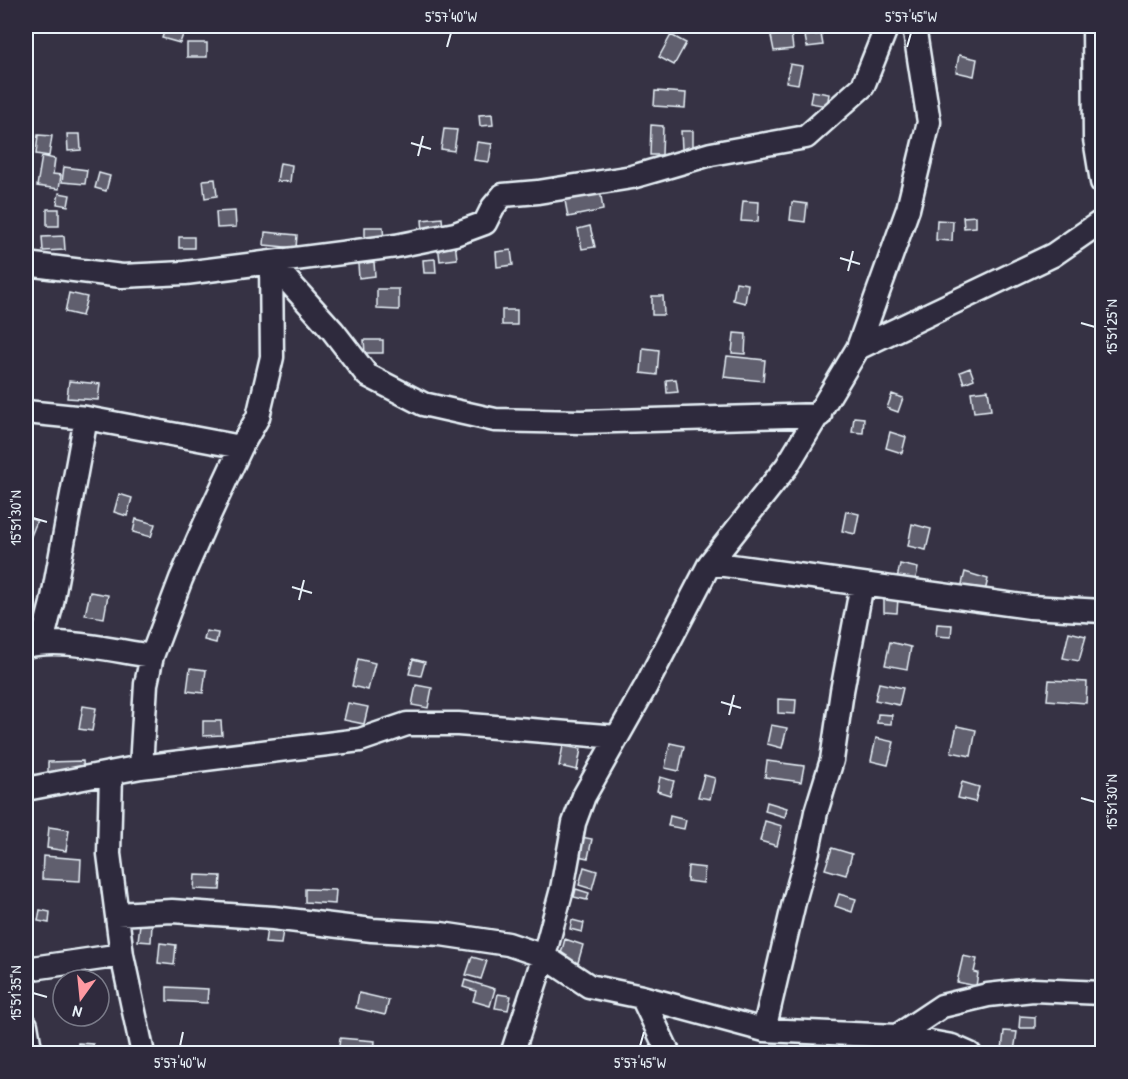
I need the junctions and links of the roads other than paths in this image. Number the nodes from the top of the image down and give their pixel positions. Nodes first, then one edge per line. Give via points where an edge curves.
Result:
1 (887, 26) edge
2 (914, 26) edge
3 (1094, 26) edge
4 (1102, 182) edge
5 (1102, 221) edge
6 (271, 262) junction
7 (26, 264) edge
8 (858, 348) junction
9 (26, 412) edge
10 (820, 415) junction
11 (86, 418) junction
12 (241, 447) junction
13 (710, 563) junction
14 (862, 584) junction
15 (1102, 611) edge
16 (34, 644) edge
17 (152, 656) junction
18 (617, 737) junction
19 (141, 767) junction
20 (111, 773) junction
21 (26, 789) edge
22 (117, 914) junction
23 (122, 955) junction
24 (544, 956) junction
25 (26, 969) edge
26 (1102, 993) edge
27 (642, 997) junction
28 (26, 1025) edge
29 (764, 1030) junction
30 (897, 1036) junction
31 (31, 1053) edge
32 (143, 1053) edge
33 (512, 1053) edge
34 (669, 1053) edge
35 (970, 1053) edge

1 - 6 street via 863,86 806,137 711,154 632,177 503,195 485,223 455,234
2 - 8 street via 929,123 908,209
3 - 4 street via 1095,139
5 - 8 street via 1053,255
6 - 7 street via 122,276
6 - 10 street via 333,330 367,375 423,404 495,420 580,422
6 - 12 street via 272,357 258,417
8 - 10 street
9 - 11 street
10 - 13 street via 787,466
11 - 12 street
11 - 16 street via 52,603
12 - 17 street via 181,579
13 - 14 street
13 - 18 street
14 - 15 street via 1030,608
14 - 29 street via 832,760
16 - 17 street
17 - 19 street via 146,684
18 - 19 street via 458,724 407,724 360,740
18 - 24 street via 584,796 574,823
19 - 20 street
20 - 21 street
20 - 22 street via 109,854
22 - 23 street
22 - 24 street via 172,910 441,934 508,944
23 - 25 street
23 - 32 street
24 - 27 street via 589,986
24 - 33 street
26 - 30 street via 1033,990 988,995 942,1006
27 - 29 street
27 - 34 street
28 - 31 street
29 - 30 street
30 - 35 street

